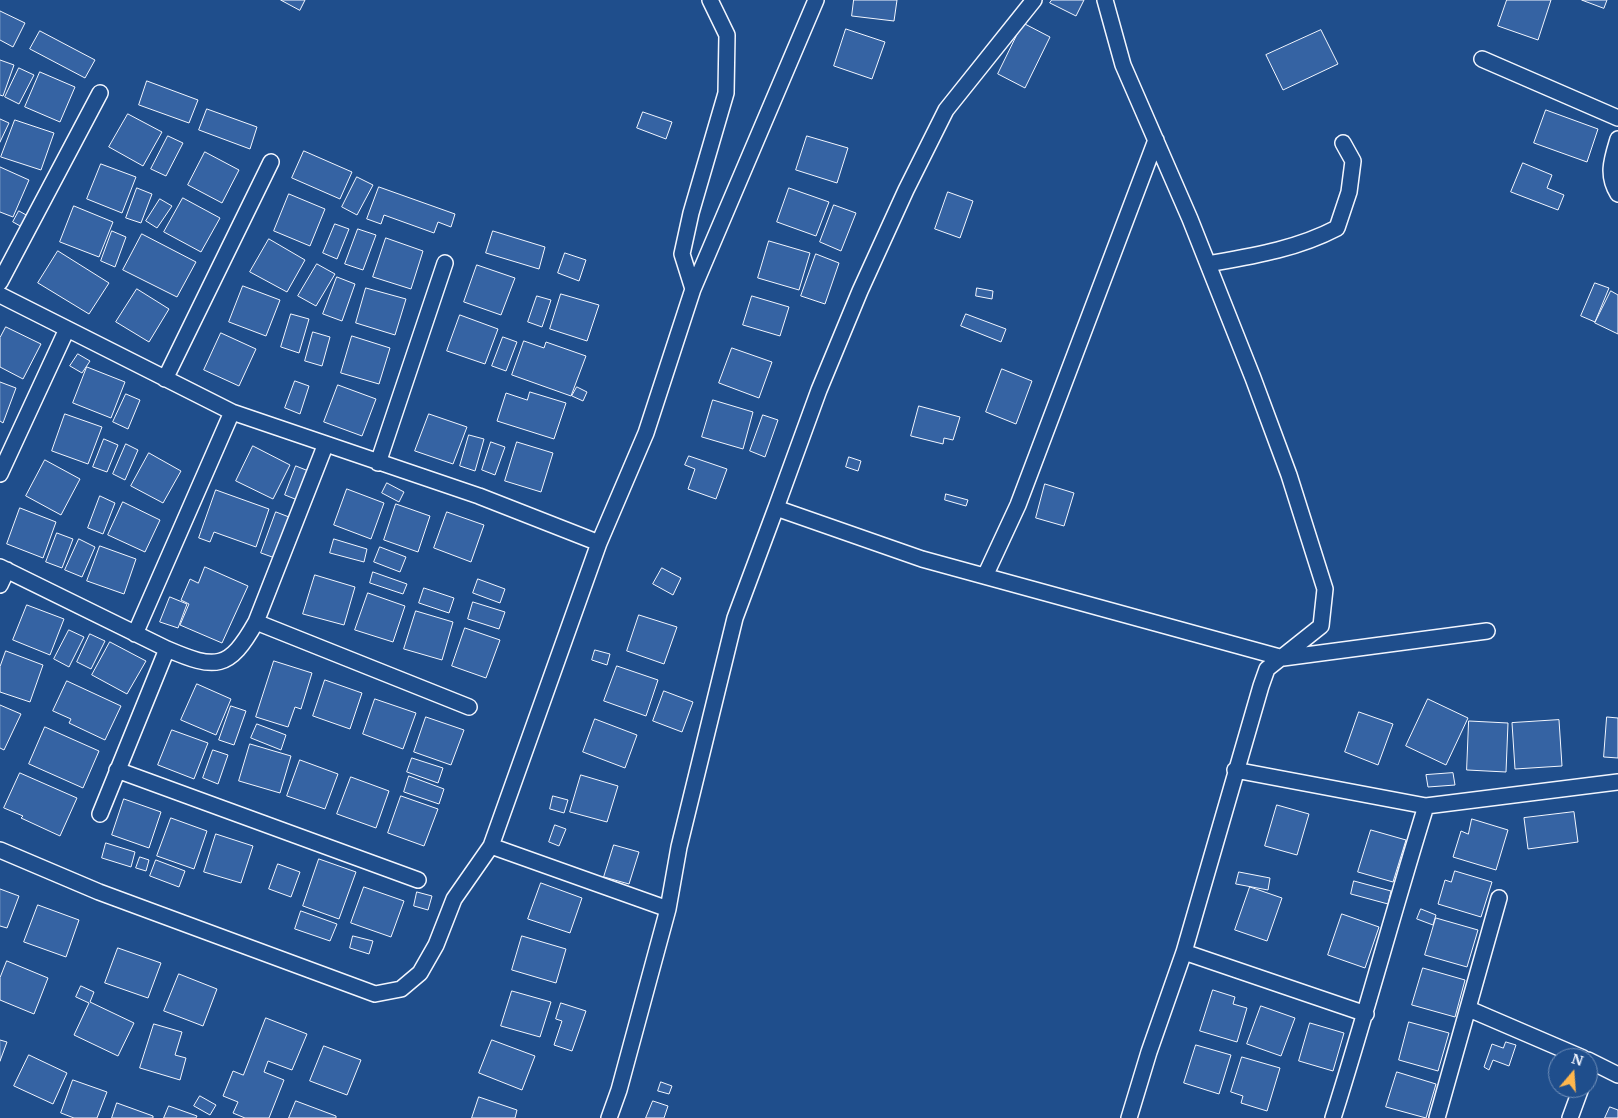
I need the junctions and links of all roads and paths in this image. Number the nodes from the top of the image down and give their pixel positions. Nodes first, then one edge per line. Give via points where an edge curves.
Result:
1 (710, 0) edge
2 (816, 0) edge
3 (1034, 0) edge
4 (1105, 0) edge
5 (1482, 59) dead end
6 (100, 93) dead end
7 (1618, 118) edge
8 (1618, 139) edge
9 (1156, 140) junction
10 (1343, 143) dead end
11 (271, 162) dead end
12 (1618, 194) edge
13 (445, 263) dead end
14 (1208, 264) junction
15 (0, 282) edge
16 (693, 288) junction
17 (0, 295) edge
18 (67, 329) junction
19 (165, 379) junction
20 (232, 412) junction
21 (326, 446) junction
22 (378, 463) junction
23 (0, 474) edge
24 (776, 508) junction
25 (599, 543) junction
26 (3, 569) edge
27 (985, 576) junction
28 (0, 585) edge
29 (256, 622) junction
30 (1487, 631) dead end
31 (135, 634) junction
32 (167, 650) junction
33 (1283, 658) junction
34 (469, 707) dead end
35 (117, 770) junction
36 (1235, 770) junction
37 (1618, 782) edge
38 (1426, 806) junction
39 (100, 814) dead end
40 (491, 846) junction
41 (0, 850) edge
42 (418, 880) dead end
43 (1499, 898) dead end
44 (668, 909) junction
45 (1184, 952) junction
46 (1469, 1009) junction
47 (1366, 1014) junction
48 (1557, 1048) edge
49 (1598, 1066) edge
50 (1618, 1075) edge
51 (1577, 1098) edge
52 (608, 1118) edge
53 (1130, 1118) edge
54 (1333, 1118) edge
55 (1437, 1118) edge
56 (1570, 1118) edge

1 - 16 street via 727,35 726,93 682,254
2 - 16 street
3 - 24 street via 946,110 860,291
4 - 9 street via 1123,65
5 - 7 street
6 - 15 street
8 - 12 street via 1611,162 1610,182
9 - 14 street
9 - 27 street via 1018,505
10 - 14 street via 1353,161 1349,192 1337,228 1315,240 1268,254
11 - 19 street
13 - 22 street
14 - 33 street via 1285,466 1325,589 1321,626
16 - 25 street via 646,433
17 - 18 street
18 - 19 street
18 - 23 street
19 - 20 street
20 - 21 street
20 - 31 street
21 - 22 street
21 - 29 street
22 - 25 street via 535,517
24 - 27 street via 922,559
24 - 44 street via 735,618 679,847
25 - 40 street
26 - 28 street
26 - 31 street
27 - 33 street
29 - 32 street via 232,657 215,664
29 - 34 street
30 - 33 street
31 - 32 street
32 - 35 street
33 - 36 street via 1267,669
35 - 39 street
35 - 42 street
36 - 38 street
36 - 45 street
37 - 38 street
38 - 47 street via 1396,900
40 - 41 street via 454,899 436,945 420,973 401,989 375,994 99,892
40 - 44 street
43 - 46 street
44 - 52 street via 619,1090
45 - 47 street
45 - 53 street
46 - 48 street
46 - 55 street
47 - 54 street
49 - 50 street
51 - 56 street

